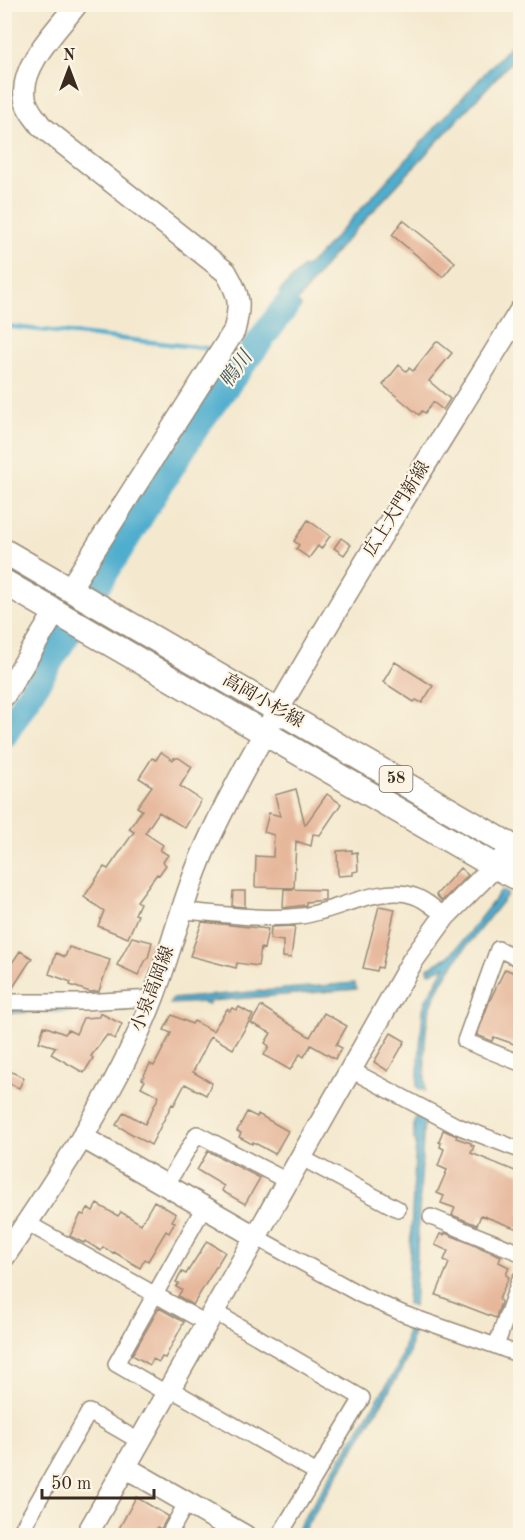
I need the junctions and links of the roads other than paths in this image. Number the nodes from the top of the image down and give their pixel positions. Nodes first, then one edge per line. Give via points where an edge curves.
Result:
1 (77, 4) edge
2 (520, 311) edge
3 (4, 551) edge
4 (4, 582) edge
5 (73, 592) junction
6 (60, 613) junction
7 (4, 696) edge
8 (278, 710) junction
9 (265, 732) junction
10 (518, 847) edge
11 (494, 866) junction
12 (520, 879) edge
13 (181, 911) junction
14 (445, 916) junction
15 (520, 959) edge
16 (153, 998) junction
17 (4, 1002) edge
18 (520, 1063) edge
19 (351, 1070) junction
20 (82, 1137) junction
21 (520, 1150) edge
22 (300, 1157) junction
23 (287, 1180) junction
24 (166, 1185) junction
25 (204, 1207) junction
26 (398, 1209) dead end
27 (431, 1217) dead end
28 (27, 1223) junction
29 (256, 1237) junction
30 (520, 1253) edge
31 (4, 1257) edge
32 (520, 1279) edge
33 (155, 1295) junction
34 (210, 1317) junction
35 (496, 1346) junction
36 (520, 1355) edge
37 (168, 1391) junction
38 (140, 1441) junction
39 (125, 1467) junction
40 (317, 1473) junction
41 (187, 1502) junction
42 (18, 1536) edge
43 (86, 1536) edge
44 (168, 1536) edge
45 (245, 1536) edge
46 (279, 1536) edge

1 - 5 street via 31,64 24,83 31,112 41,126 226,272 237,291 239,313 234,331
2 - 8 street, 広上大門新線 via 372,549
3 - 5 main road, 高岡小杉線 / 58
4 - 6 main road, 高岡小杉線 / 58
5 - 8 main road, 高岡小杉線 / 58
6 - 7 street
6 - 9 main road, 高岡小杉線 / 58
8 - 9 street, 小泉高岡線
8 - 10 main road, 高岡小杉線 / 58
9 - 11 main road, 高岡小杉線 / 58
9 - 13 street, 小泉高岡線 via 210,837
10 - 11 street
11 - 12 main road, 高岡小杉線 / 58
11 - 14 street
13 - 14 street via 239,917 302,916 396,893 415,896
13 - 16 street, 小泉高岡線
14 - 19 street via 413,960
15 - 18 street via 498,949 465,1041
16 - 17 street
16 - 20 street, 小泉高岡線 via 121,1068
19 - 21 street via 455,1125
19 - 22 street
20 - 24 street
20 - 28 street, 小泉高岡線
22 - 23 street
22 - 26 street
23 - 24 street via 197,1134
23 - 29 street
24 - 25 street
25 - 29 street
25 - 33 street
27 - 30 street
28 - 31 street, 小泉高岡線
28 - 33 street
29 - 34 street
29 - 35 street via 361,1295
32 - 35 street
33 - 34 street
33 - 37 street via 116,1364
34 - 37 street
34 - 40 street via 362,1398
35 - 36 street
37 - 38 street
37 - 40 street
38 - 39 street
38 - 42 street via 88,1412
39 - 41 street
39 - 43 street
40 - 46 street
41 - 44 street
41 - 45 street

